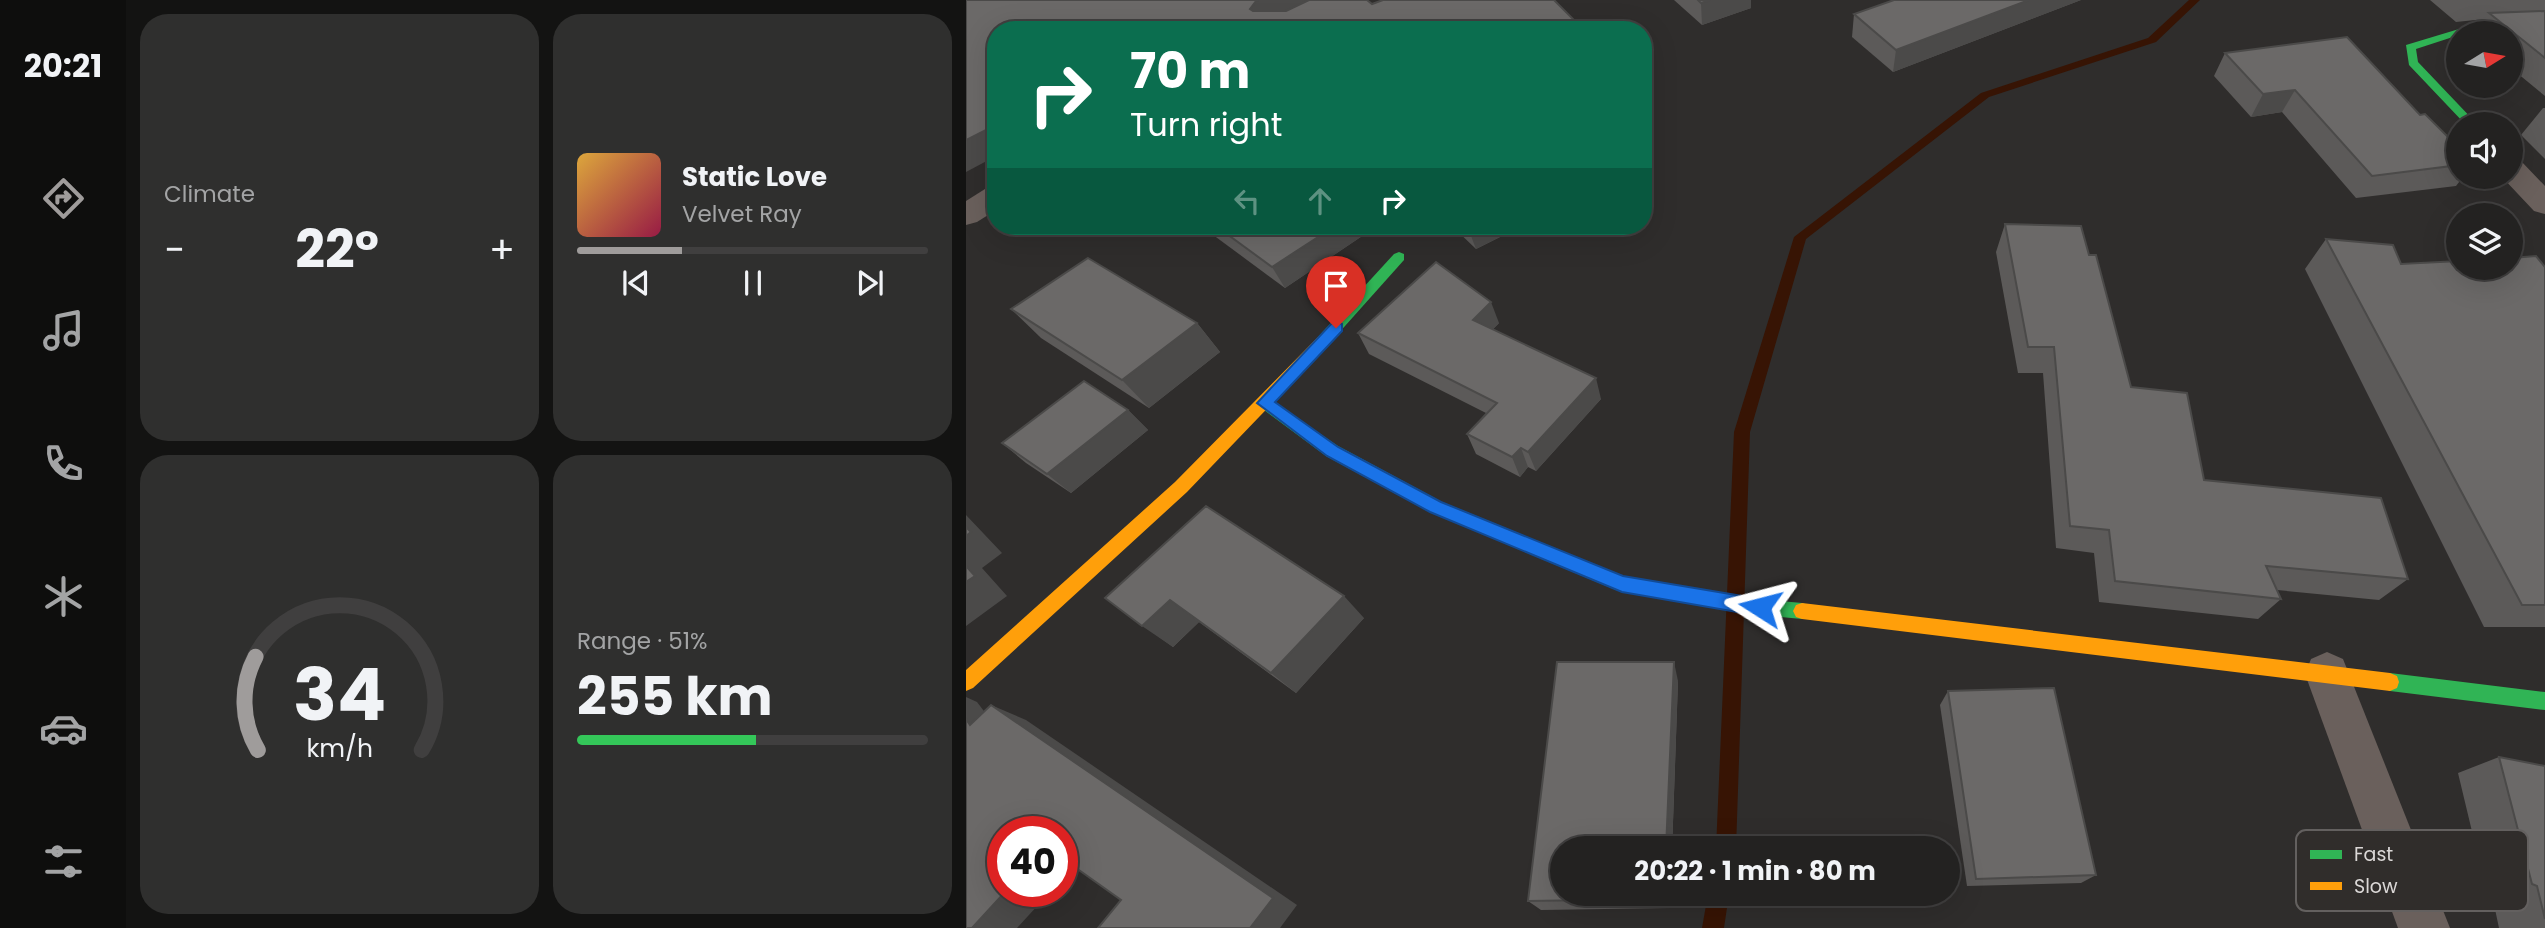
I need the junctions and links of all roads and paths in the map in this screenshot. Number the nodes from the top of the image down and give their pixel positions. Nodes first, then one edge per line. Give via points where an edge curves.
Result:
1 (2545, 22) edge
2 (2459, 112) edge
3 (2523, 181) edge
4 (987, 202) edge
5 (2545, 204) edge
6 (966, 215) edge
7 (1399, 257) dead end
8 (1265, 403) junction
9 (2327, 674) junction
10 (966, 682) edge
11 (2545, 701) edge
12 (2387, 830) edge
13 (2418, 911) edge
14 (2424, 928) edge

1 - 2 street via 2425,39 2410,47 2413,63
3 - 5 street
4 - 6 street
7 - 8 street
8 - 9 street via 1332,451 1436,507 1622,584 1760,607
8 - 10 street via 1147,519
9 - 11 street
9 - 12 street
13 - 14 street

